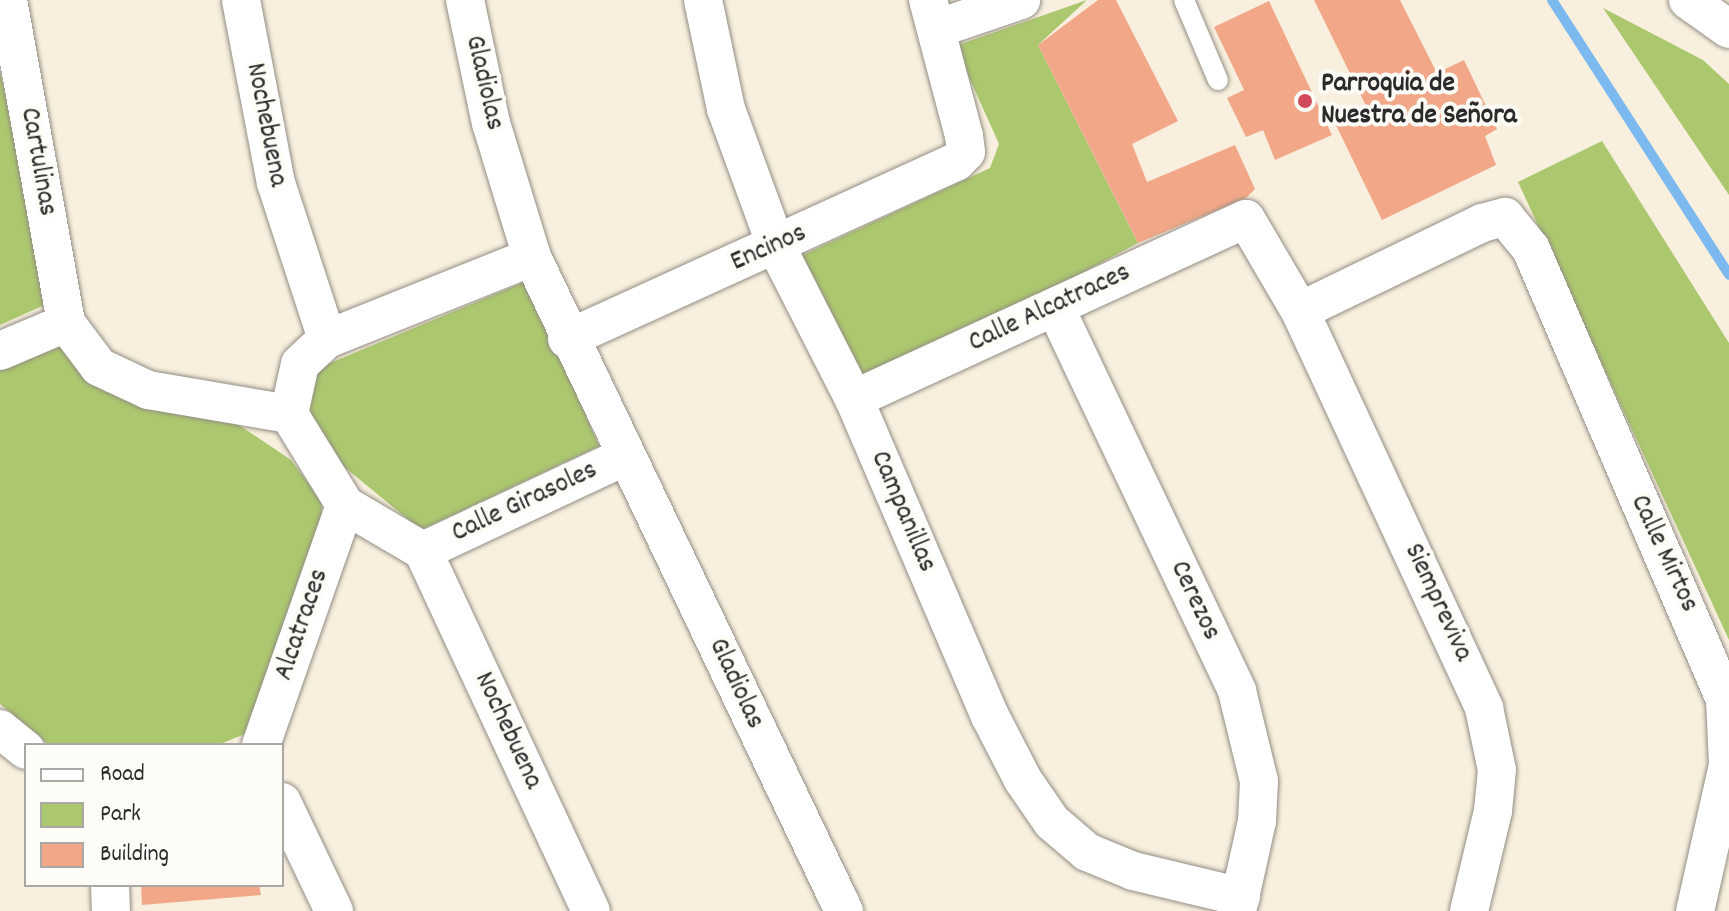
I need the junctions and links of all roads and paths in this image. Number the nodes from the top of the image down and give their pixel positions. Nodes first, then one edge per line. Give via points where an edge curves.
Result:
1 (8, 0) edge
2 (241, 0) edge
3 (465, 0) edge
4 (703, 0) edge
5 (1021, 0) edge
6 (1184, 0) edge
7 (1688, 0) edge
8 (932, 14) edge
9 (1729, 29) edge
10 (1218, 80) dead end
11 (1246, 219) joint
12 (776, 246) junction
13 (532, 257) junction
14 (1055, 307) junction
15 (1300, 311) junction
16 (66, 323) junction
17 (327, 339) junction
18 (567, 339) junction
19 (0, 351) edge
20 (854, 399) junction
21 (289, 414) junction
22 (626, 456) junction
23 (345, 505) junction
24 (423, 551) junction
25 (0, 729) edge
26 (262, 743) edge
27 (24, 748) edge
28 (284, 806) edge
29 (110, 887) edge
30 (1239, 904) edge
31 (111, 911) edge
32 (334, 911) edge
33 (591, 911) edge
34 (844, 911) edge
35 (1469, 911) edge
36 (1695, 911) edge

1 - 16 street, Cartulinas
2 - 17 street, Nochebuena via 276,183
3 - 13 street, Gladiolas via 491,123
4 - 12 street, Campanillas via 726,109
5 - 8 street
6 - 10 lane
7 - 9 street
8 - 12 street, Encinos via 966,152 938,174
11 - 14 street, Calle Alcatraces
11 - 15 street, Siempreviva
12 - 18 street, Encinos
12 - 20 street, Campanillas
13 - 17 street
13 - 18 street, Gladiolas
14 - 20 street, Calle Alcatraces
14 - 30 street, Cerezos via 1237,691 1259,781 1257,821
15 - 35 street, Siempreviva via 1484,708 1497,770 1493,811
15 - 36 street, Calle Mirtos via 1462,230 1505,217 1531,249 1725,699 1728,765
16 - 19 street
16 - 21 street via 99,367 148,390
17 - 21 street via 300,364
18 - 22 street, Gladiolas
20 - 30 street, Campanillas via 990,716 1052,822 1087,852
21 - 23 street
22 - 24 street, Calle Girasoles
22 - 34 street, Gladiolas
23 - 24 street
23 - 26 street, Alcatraces
24 - 33 street, Nochebuena
25 - 27 street
28 - 32 street
29 - 31 street

